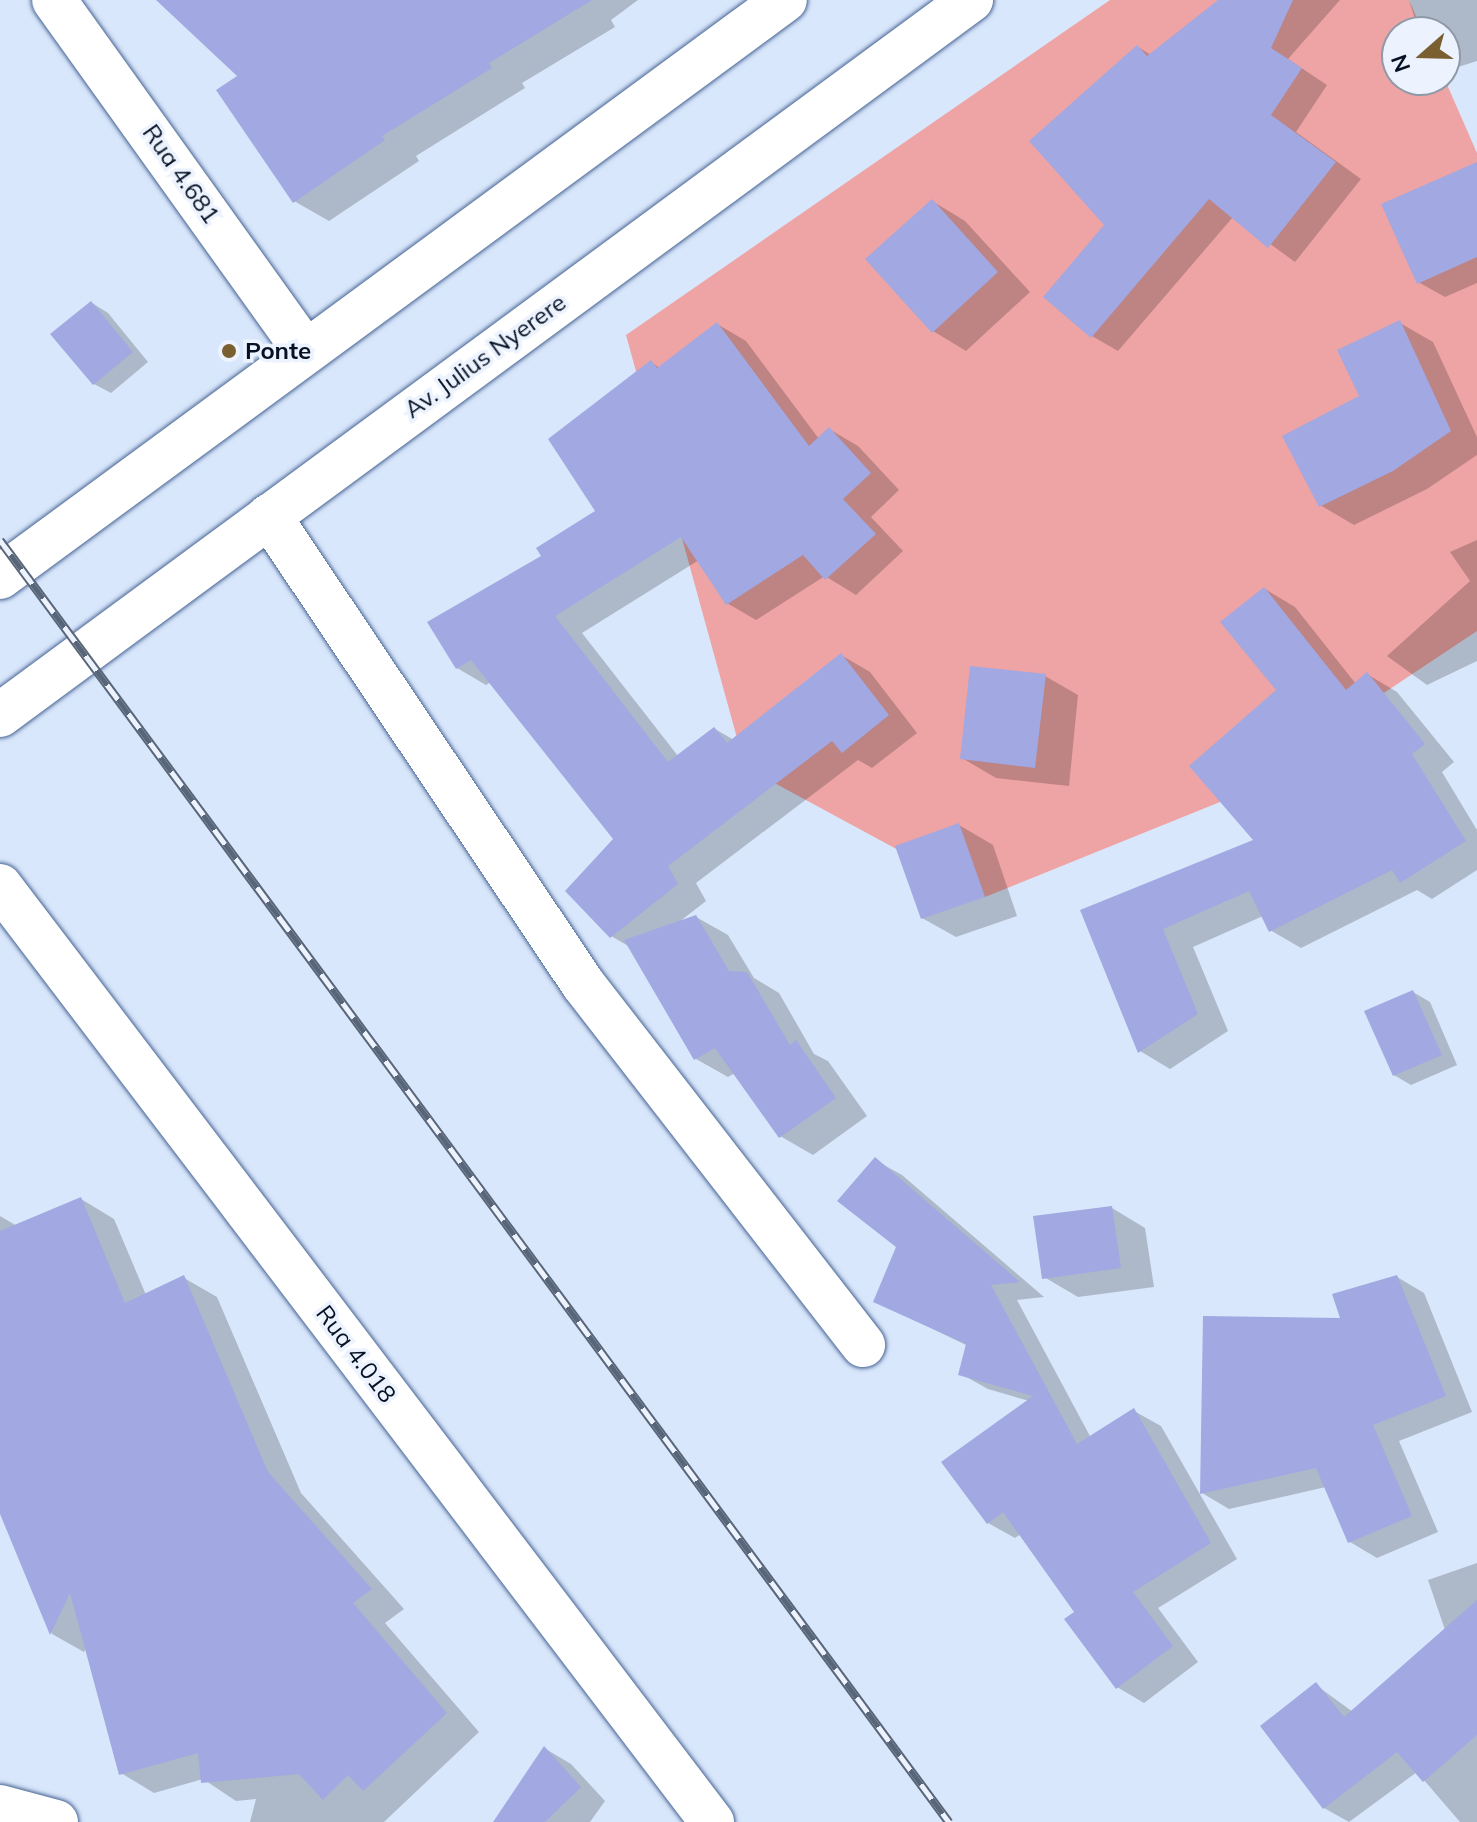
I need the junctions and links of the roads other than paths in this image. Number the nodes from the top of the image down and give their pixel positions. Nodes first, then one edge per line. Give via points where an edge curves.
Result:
1 (54, 0) edge
2 (785, 0) edge
3 (971, 0) edge
4 (305, 350) junction
5 (269, 516) junction
6 (0, 577) edge
7 (0, 715) edge
8 (0, 886) edge
9 (863, 1345) dead end
10 (0, 1807) edge
11 (56, 1822) edge
12 (712, 1822) edge

1 - 4 street, Rua 4.681
2 - 4 street
3 - 5 street, Av. Julius Nyerere
4 - 6 street
5 - 7 street, Av. Julius Nyerere
5 - 9 street via 583,984
8 - 12 street, Rua 4.018
10 - 11 street

